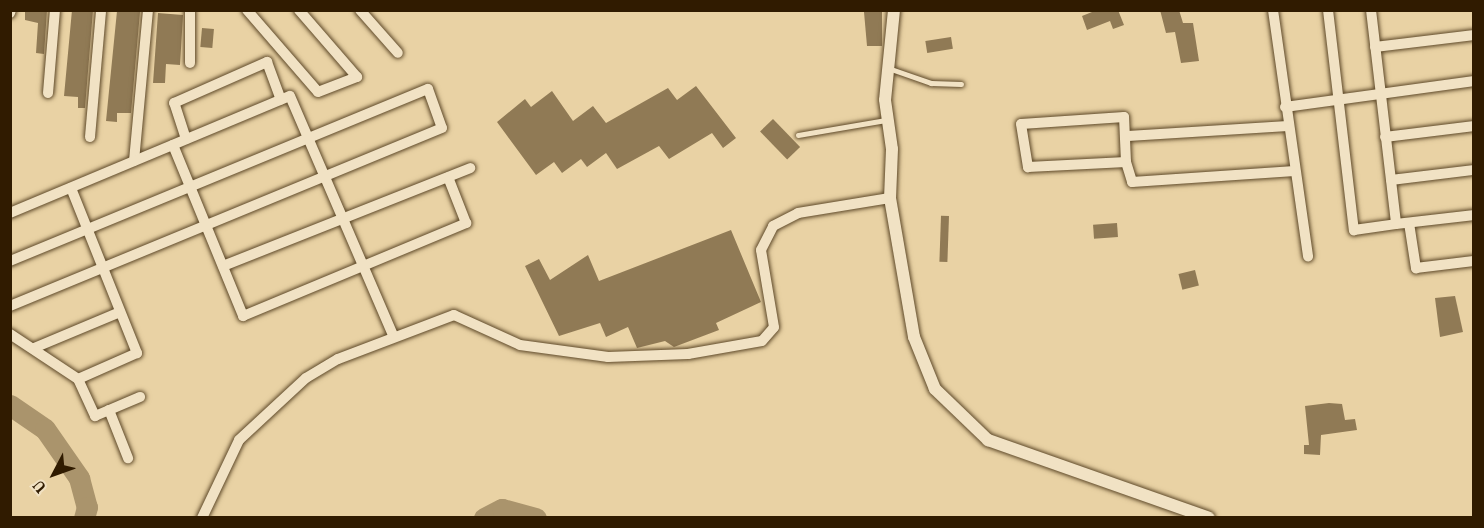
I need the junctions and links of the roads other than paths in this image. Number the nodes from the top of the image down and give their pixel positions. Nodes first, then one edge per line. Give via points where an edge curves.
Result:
1 (55, 10) edge
2 (101, 10) edge
3 (148, 10) edge
4 (190, 10) edge
5 (247, 10) edge
6 (299, 10) edge
7 (360, 10) edge
8 (894, 10) edge
9 (1273, 10) edge
10 (1328, 10) edge
11 (1371, 10) edge
12 (1473, 35) edge
13 (1375, 47) junction
14 (398, 53) dead end
15 (190, 63) dead end
16 (888, 68) junction
17 (1473, 81) edge
18 (961, 84) dead end
19 (1380, 92) junction
20 (48, 93) dead end
21 (1338, 98) junction
22 (281, 100) junction
23 (1285, 107) junction
24 (886, 120) junction
25 (1288, 126) junction
26 (1473, 126) edge
27 (798, 135) dead end
28 (309, 136) junction
29 (1128, 136) junction
30 (90, 137) dead end
31 (1386, 137) junction
32 (186, 139) junction
33 (173, 145) junction
34 (134, 161) junction
35 (1126, 162) junction
36 (470, 168) dead end
37 (1473, 170) edge
38 (1295, 171) junction
39 (327, 177) junction
40 (448, 177) junction
41 (1391, 180) junction
42 (189, 185) junction
43 (71, 188) junction
44 (890, 198) junction
45 (10, 213) edge
46 (1473, 215) edge
47 (345, 219) junction
48 (1409, 222) junction
49 (1396, 224) junction
50 (207, 227) junction
51 (87, 230) junction
52 (1308, 257) dead end
53 (10, 261) edge
54 (1473, 261) edge
55 (223, 266) junction
56 (362, 266) junction
57 (103, 270) junction
58 (10, 306) edge
59 (120, 312) junction
60 (10, 334) edge
61 (393, 335) junction
62 (34, 348) junction
63 (78, 379) junction
64 (140, 397) dead end
65 (109, 410) junction
66 (128, 458) dead end
67 (202, 518) edge
68 (1209, 518) edge

1 - 20 street
2 - 30 street
3 - 34 street
4 - 15 street
5 - 6 street via 318,93 357,77
7 - 14 street
8 - 16 street
9 - 23 street
10 - 21 street
11 - 13 street
12 - 13 street
13 - 19 street
16 - 18 lane via 931,83
16 - 24 street
17 - 19 street
19 - 21 street
19 - 31 street
21 - 23 street
21 - 49 street via 1354,230
22 - 28 street via 290,96
22 - 32 street
22 - 32 street via 267,62 174,103
23 - 25 street
24 - 27 lane
24 - 44 street via 892,149
25 - 29 street
25 - 38 street
26 - 31 street
28 - 39 street
28 - 39 street via 428,89 442,128
28 - 42 street
29 - 35 street
29 - 35 street via 1124,117 1021,124 1028,167
31 - 41 street
32 - 33 street
33 - 34 street
33 - 42 street
34 - 43 street
35 - 38 street via 1132,183
36 - 40 street
37 - 41 street
38 - 52 street
39 - 47 street
39 - 50 street
40 - 47 street
40 - 56 street via 466,223
41 - 49 street
42 - 50 street
42 - 51 street
43 - 45 street
43 - 51 street
44 - 61 street via 798,213 773,226 761,250 774,327 762,341 688,354 608,357 519,345 454,315
44 - 68 street via 920,358 954,413 988,440
46 - 48 street
47 - 55 street
47 - 56 street
48 - 49 street
48 - 54 street via 1416,268
50 - 55 street
50 - 57 street
51 - 53 street
51 - 57 street
55 - 56 street via 243,315
56 - 61 street
57 - 58 street
57 - 59 street
59 - 62 street
59 - 63 street via 137,353
60 - 62 street
61 - 67 street via 313,373 259,419 232,449
62 - 63 street
63 - 65 street via 95,416
64 - 65 street
65 - 66 street

